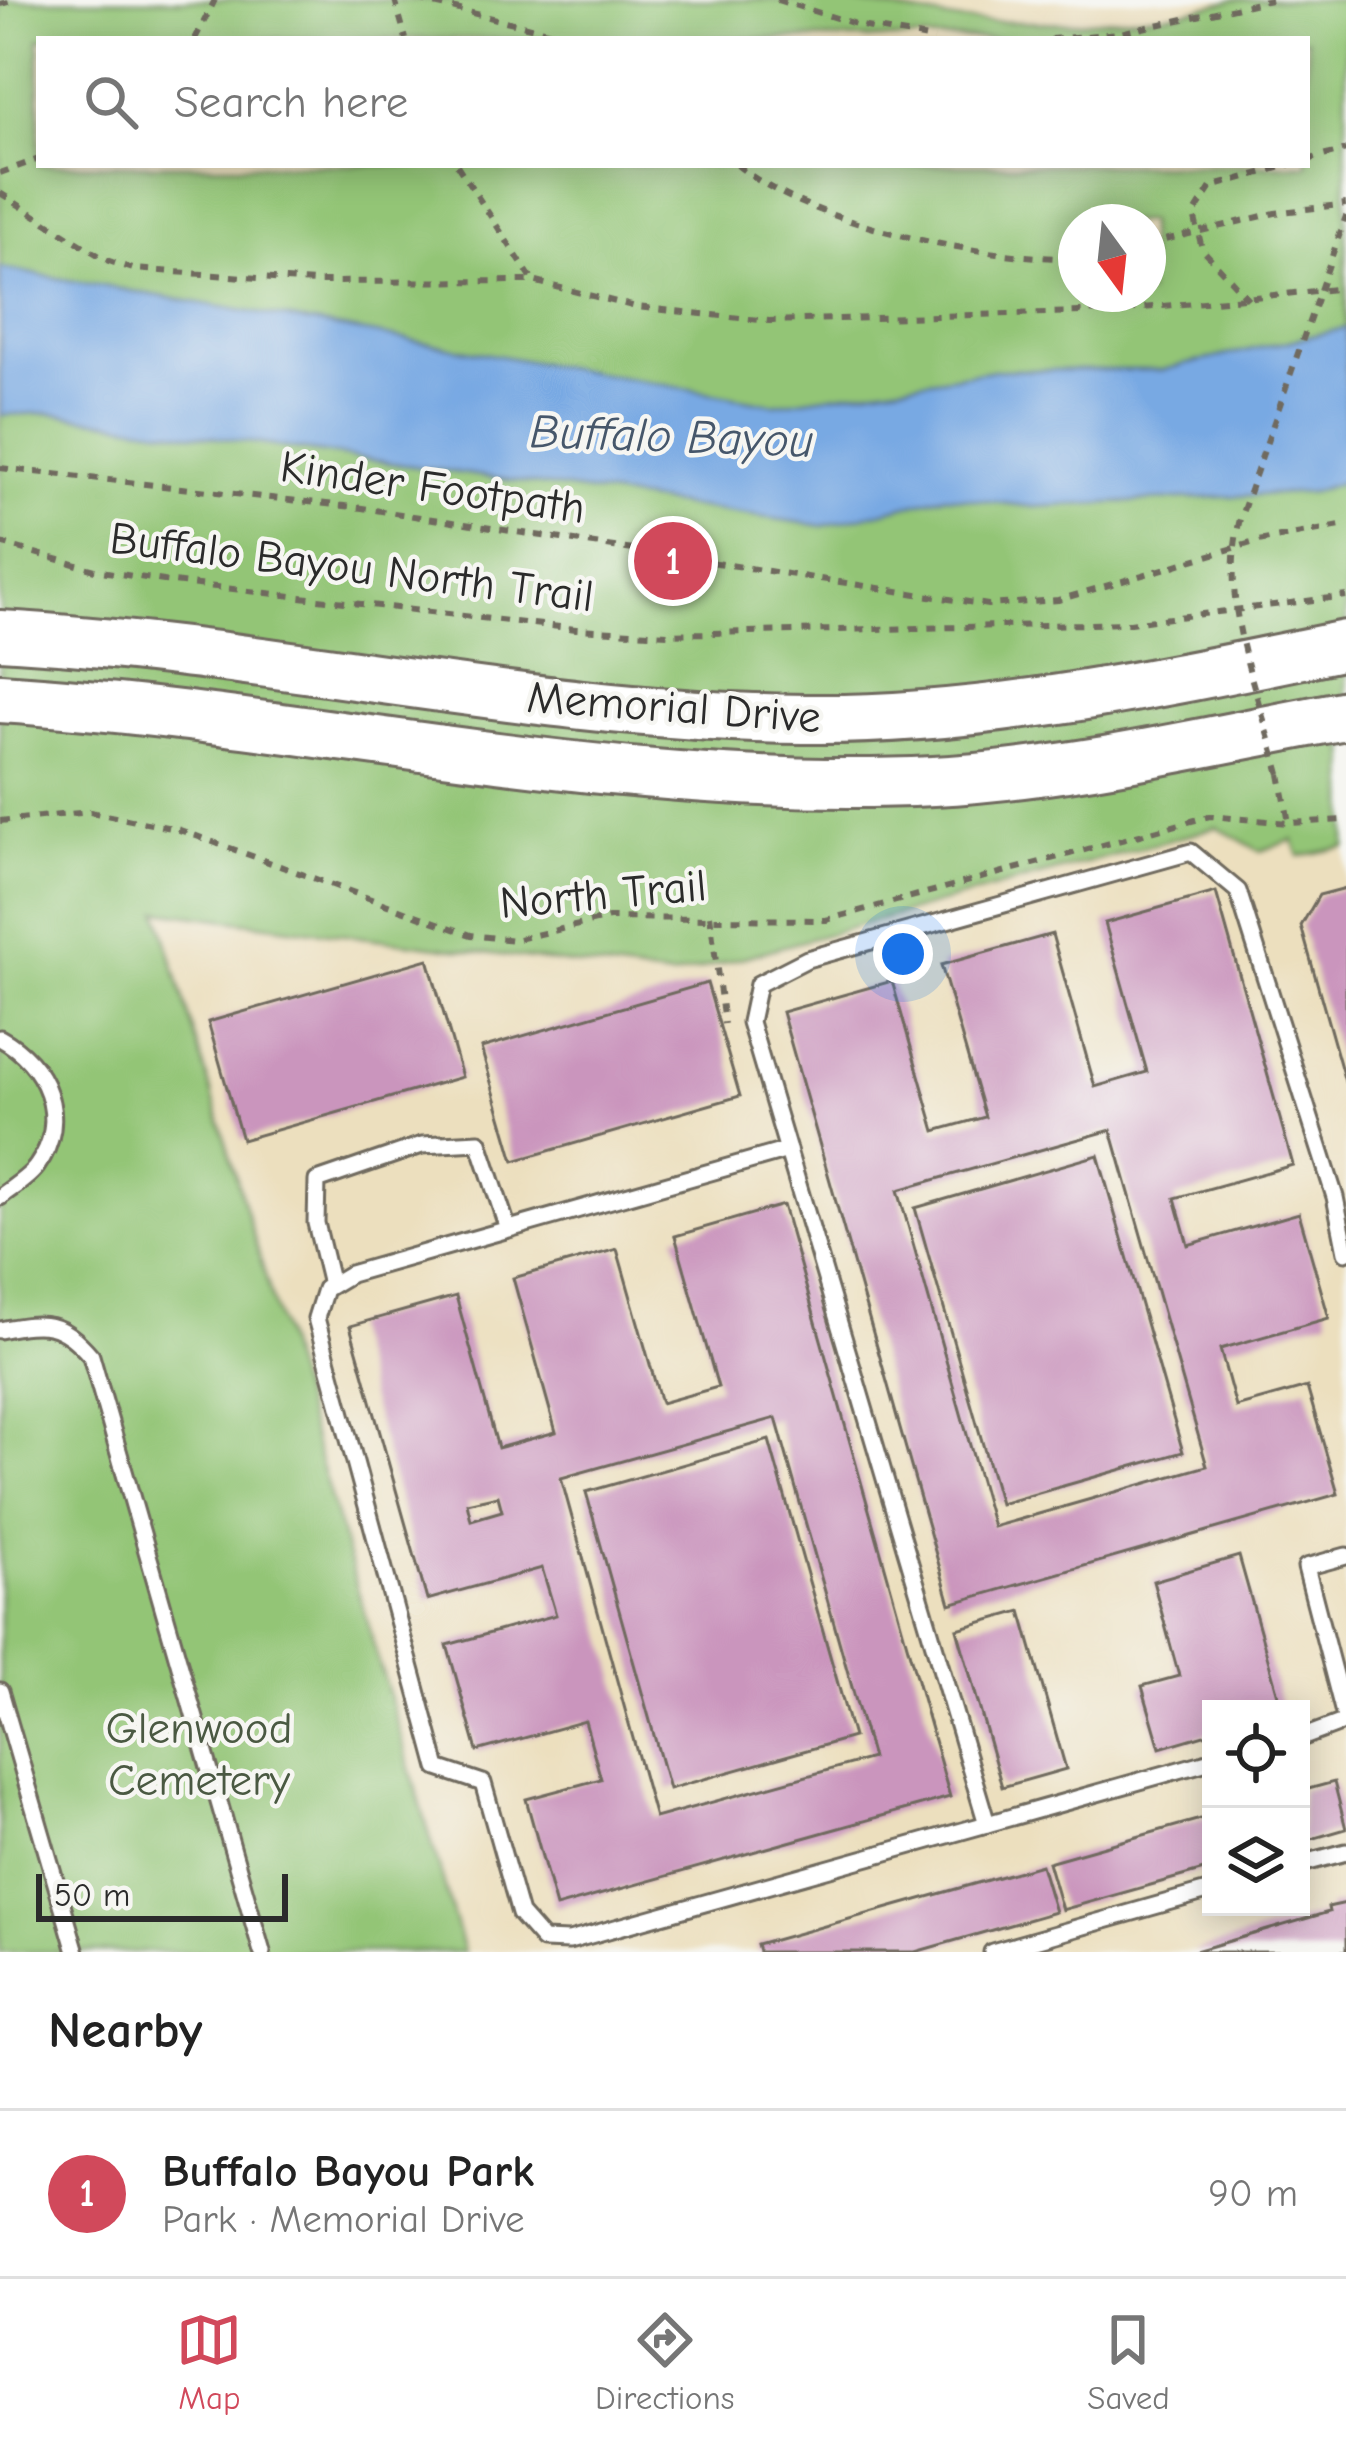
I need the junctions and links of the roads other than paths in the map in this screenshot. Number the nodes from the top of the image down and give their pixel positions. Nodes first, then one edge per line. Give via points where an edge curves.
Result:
1 (0, 635) edge
2 (1346, 646) edge
3 (0, 698) edge
4 (1346, 715) edge
5 (0, 1038) edge
6 (788, 1150) junction
7 (0, 1196) edge
8 (508, 1229) junction
9 (1346, 1252) edge
10 (331, 1285) junction
11 (0, 1330) edge
12 (1346, 1556) edge
13 (0, 1691) edge
14 (1310, 1735) edge
15 (1202, 1764) edge
16 (987, 1825) junction
17 (1346, 1852) edge
18 (1310, 1862) edge
19 (1202, 1893) edge
20 (76, 1952) edge
21 (262, 1952) edge
22 (992, 1952) edge

1 - 2 main road, Memorial Drive via 214,653 663,714 808,719 1050,701
3 - 4 main road, Memorial Drive via 656,775 808,782 935,781
5 - 7 lane via 26,1052 50,1086 50,1127 38,1166
6 - 8 lane
6 - 9 lane via 751,1022 758,984 807,959 1191,852 1238,891
6 - 16 lane
8 - 10 lane
8 - 10 lane via 479,1142 422,1145 317,1181 316,1223
10 - 16 lane via 316,1318 438,1768 483,1783 520,1914 543,1940 569,1942
11 - 21 lane via 36,1323 70,1331 92,1356
12 - 14 lane via 1306,1567 1346,1721
13 - 20 lane
15 - 16 lane
17 - 18 lane
19 - 22 lane

